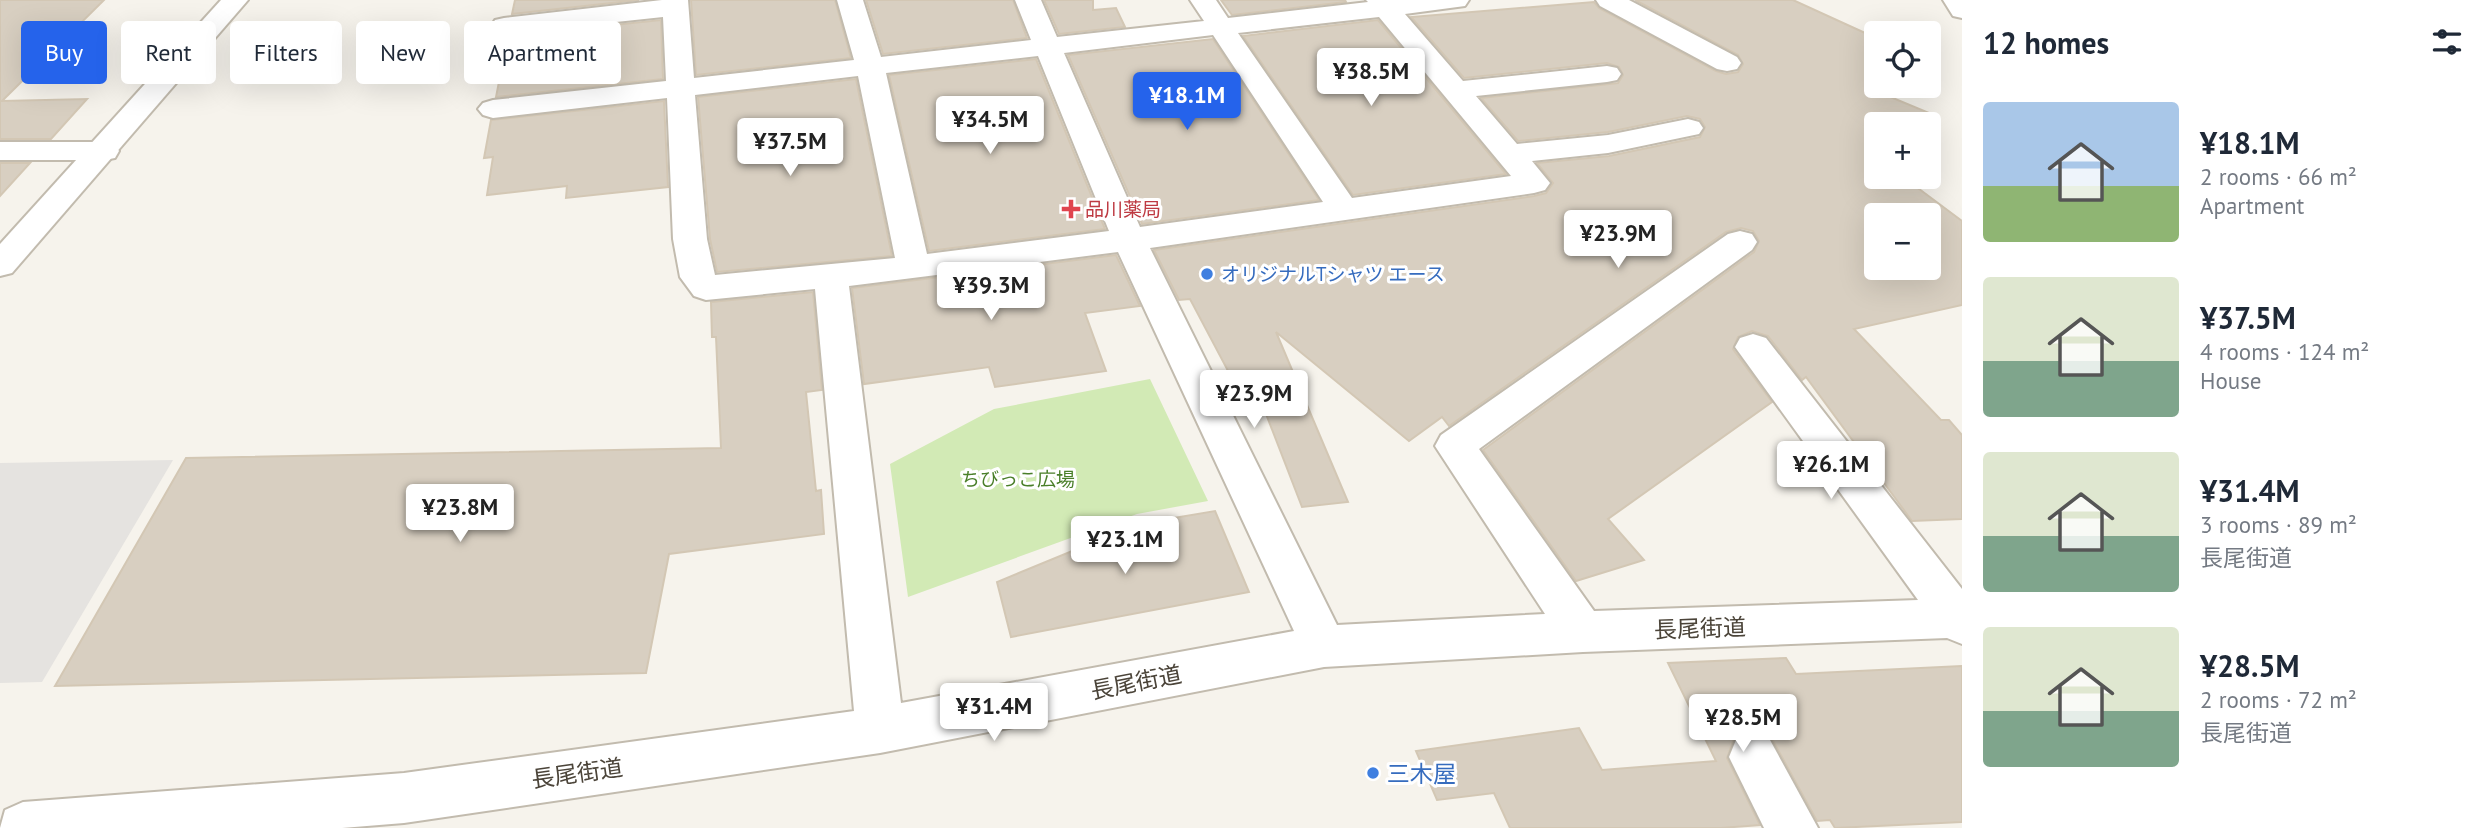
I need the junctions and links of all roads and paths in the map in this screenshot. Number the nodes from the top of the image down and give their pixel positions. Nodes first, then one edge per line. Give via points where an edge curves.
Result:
1 (234, 0) edge
2 (850, 0) edge
3 (1028, 0) edge
4 (1203, 0) edge
5 (1456, 0) edge
6 (1609, 0) edge
7 (1956, 0) edge
8 (676, 4) edge
9 (1382, 4) edge
10 (1962, 10) edge
11 (543, 21) edge
12 (1220, 27) junction
13 (1048, 45) junction
14 (1727, 63) dead end
15 (870, 66) junction
16 (1607, 74) dead end
17 (681, 87) junction
18 (1455, 90) junction
19 (493, 109) dead end
20 (1688, 128) dead end
21 (0, 151) edge
22 (104, 151) junction
23 (1510, 154) junction
24 (1344, 210) junction
25 (1129, 240) junction
26 (1740, 242) dead end
27 (0, 265) edge
28 (914, 265) junction
29 (831, 277) junction
30 (1753, 347) dead end
31 (1960, 620) edge
32 (1583, 632) junction
33 (1324, 646) junction
34 (880, 730) junction
35 (1754, 757) dead end
36 (23, 828) edge
37 (1792, 828) edge

1 - 22 street
2 - 15 street
3 - 13 street
4 - 12 street
5 - 9 street
6 - 14 street
7 - 10 street
8 - 11 street
8 - 17 street
9 - 12 street
9 - 18 street
12 - 13 street
12 - 24 street
13 - 15 street
13 - 25 street
15 - 17 street
15 - 28 street
16 - 18 street
17 - 19 street
17 - 29 street via 696,277 706,288
18 - 23 street
20 - 23 street via 1608,144
21 - 22 street
22 - 27 street
23 - 24 street via 1534,183
24 - 25 street
25 - 28 street
25 - 33 street
26 - 32 street via 1455,446
28 - 29 street
29 - 34 street
30 - 31 street
31 - 32 street, 長尾街道
32 - 33 street, 長尾街道
33 - 34 street, 長尾街道
34 - 36 street, 長尾街道 via 404,798
35 - 37 street

